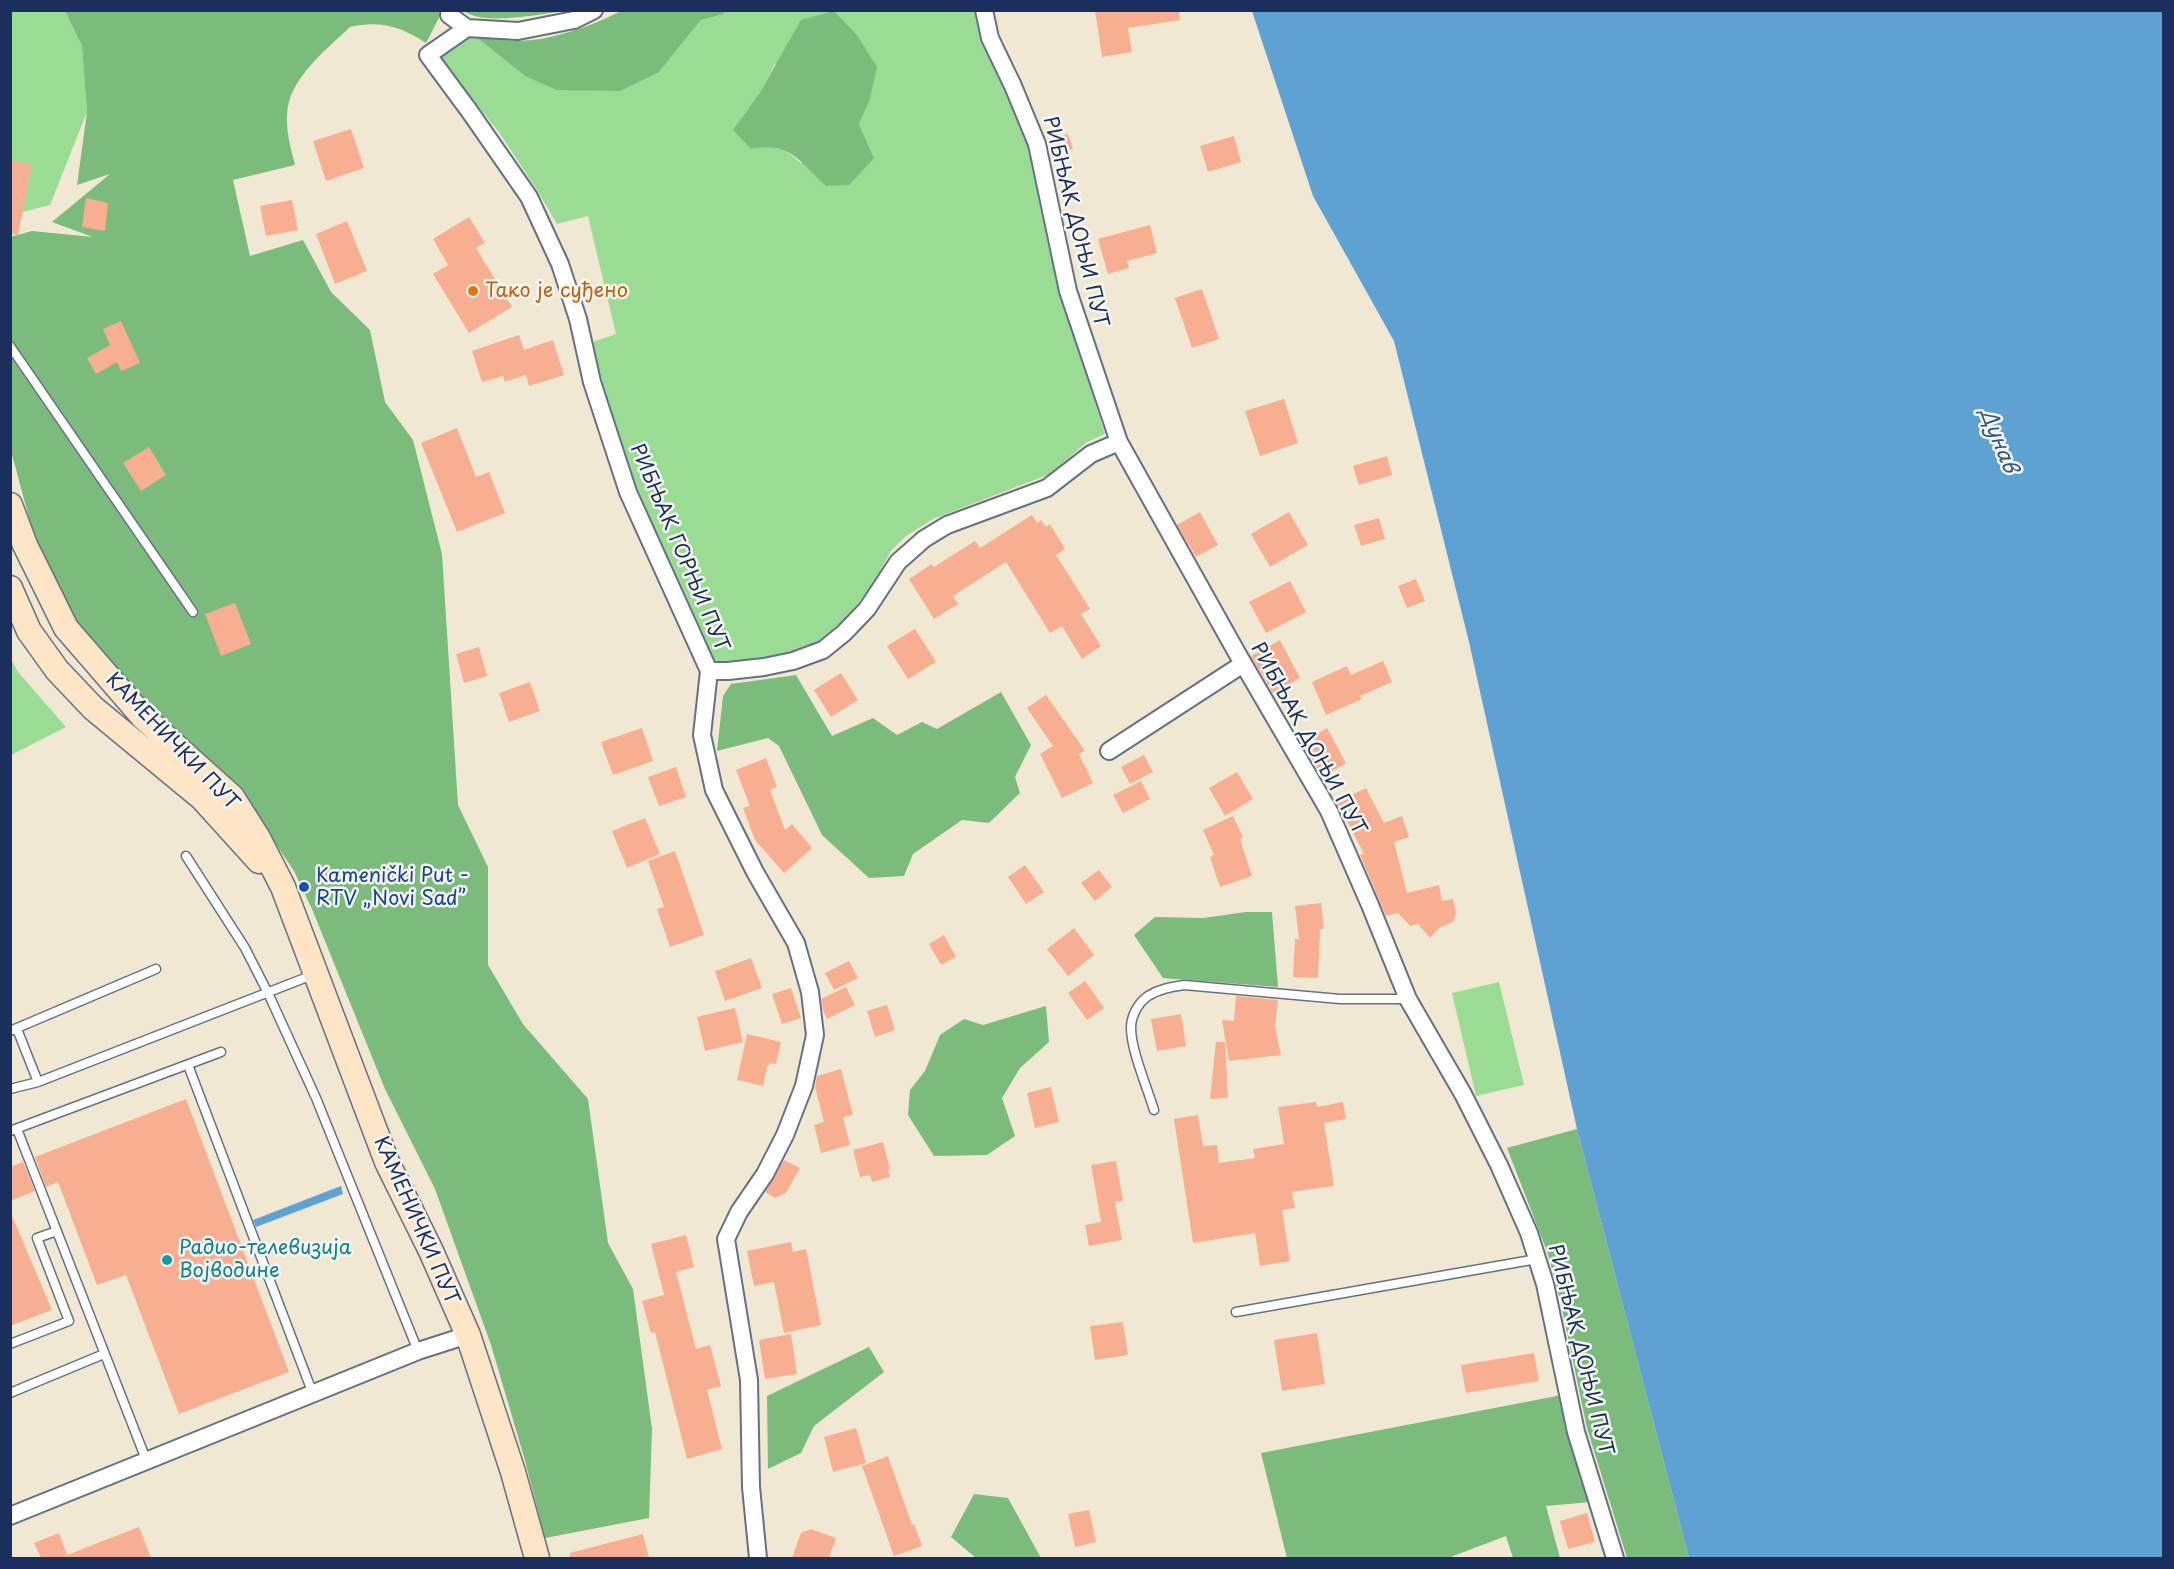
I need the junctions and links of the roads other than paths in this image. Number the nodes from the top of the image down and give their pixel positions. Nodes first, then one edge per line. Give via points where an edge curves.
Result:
1 (594, 10) edge
2 (984, 10) edge
3 (449, 15) dead end
4 (467, 28) junction
5 (10, 346) edge
6 (1119, 442) junction
7 (10, 504) edge
8 (10, 588) edge
9 (193, 612) dead end
10 (1244, 664) junction
11 (709, 671) junction
12 (1109, 751) dead end
13 (186, 856) dead end
14 (283, 887) junction
15 (156, 969) dead end
16 (316, 974) junction
17 (268, 993) junction
18 (1408, 999) junction
19 (14, 1030) edge
20 (221, 1052) dead end
21 (188, 1065) junction
22 (38, 1082) junction
23 (10, 1089) edge
24 (1154, 1110) dead end
25 (14, 1130) edge
26 (57, 1231) junction
27 (1537, 1259) junction
28 (1236, 1312) dead end
29 (468, 1335) junction
30 (10, 1344) edge
31 (418, 1351) junction
32 (104, 1354) junction
33 (10, 1393) edge
34 (313, 1394) junction
35 (147, 1462) junction
36 (10, 1516) edge
37 (537, 1558) edge
38 (758, 1558) edge
39 (1616, 1558) edge

1 - 4 street via 574,20 518,31
2 - 6 street, РИБЊАК ДОЊИ ПУТ via 990,38 1037,144 1068,291
3 - 4 street
4 - 11 street, РИБЊАК ГОРЊИ ПУТ via 428,55 529,197 560,264 592,382 628,492
5 - 9 lane
6 - 10 street, РИБЊАК ДОЊИ ПУТ
6 - 11 street, РИБЊАК ГОРЊИ ПУТ via 1091,454 1047,488 947,525 924,539 898,562 867,609 823,650 764,667
7 - 14 main road, КАМЕНИЧКИ ПУТ via 25,545 66,628 143,717 232,797
8 - 14 main road, КАМЕНИЧКИ ПУТ via 29,631 57,670 93,708 202,798
10 - 12 street
10 - 18 street, РИБЊАК ДОЊИ ПУТ via 1329,811
11 - 38 street, РИБЊАК ГОРЊИ ПУТ via 702,735 714,790 796,943 810,992 815,1035 804,1086 785,1135 726,1239 749,1380 751,1487
13 - 17 lane via 245,948
14 - 16 main road, КАМЕНИЧКИ ПУТ
15 - 19 lane
16 - 17 lane
16 - 29 main road, КАМЕНИЧКИ ПУТ via 387,1162
17 - 22 lane
17 - 31 lane via 316,1098
18 - 24 lane via 1341,999 1184,985 1148,996 1134,1014 1131,1027
18 - 27 street, РИБЊАК ДОЊИ ПУТ via 1499,1165
19 - 22 lane
20 - 21 lane
21 - 25 lane
21 - 34 lane
22 - 23 lane
25 - 26 lane
26 - 30 lane via 37,1238 69,1321
26 - 32 lane
27 - 28 lane
27 - 39 street, РИБЊАК ДОЊИ ПУТ via 1576,1432
29 - 31 street
29 - 37 main road, КАМЕНИЧКИ ПУТ
31 - 34 street
32 - 33 lane
32 - 35 lane
34 - 35 street
35 - 36 street

